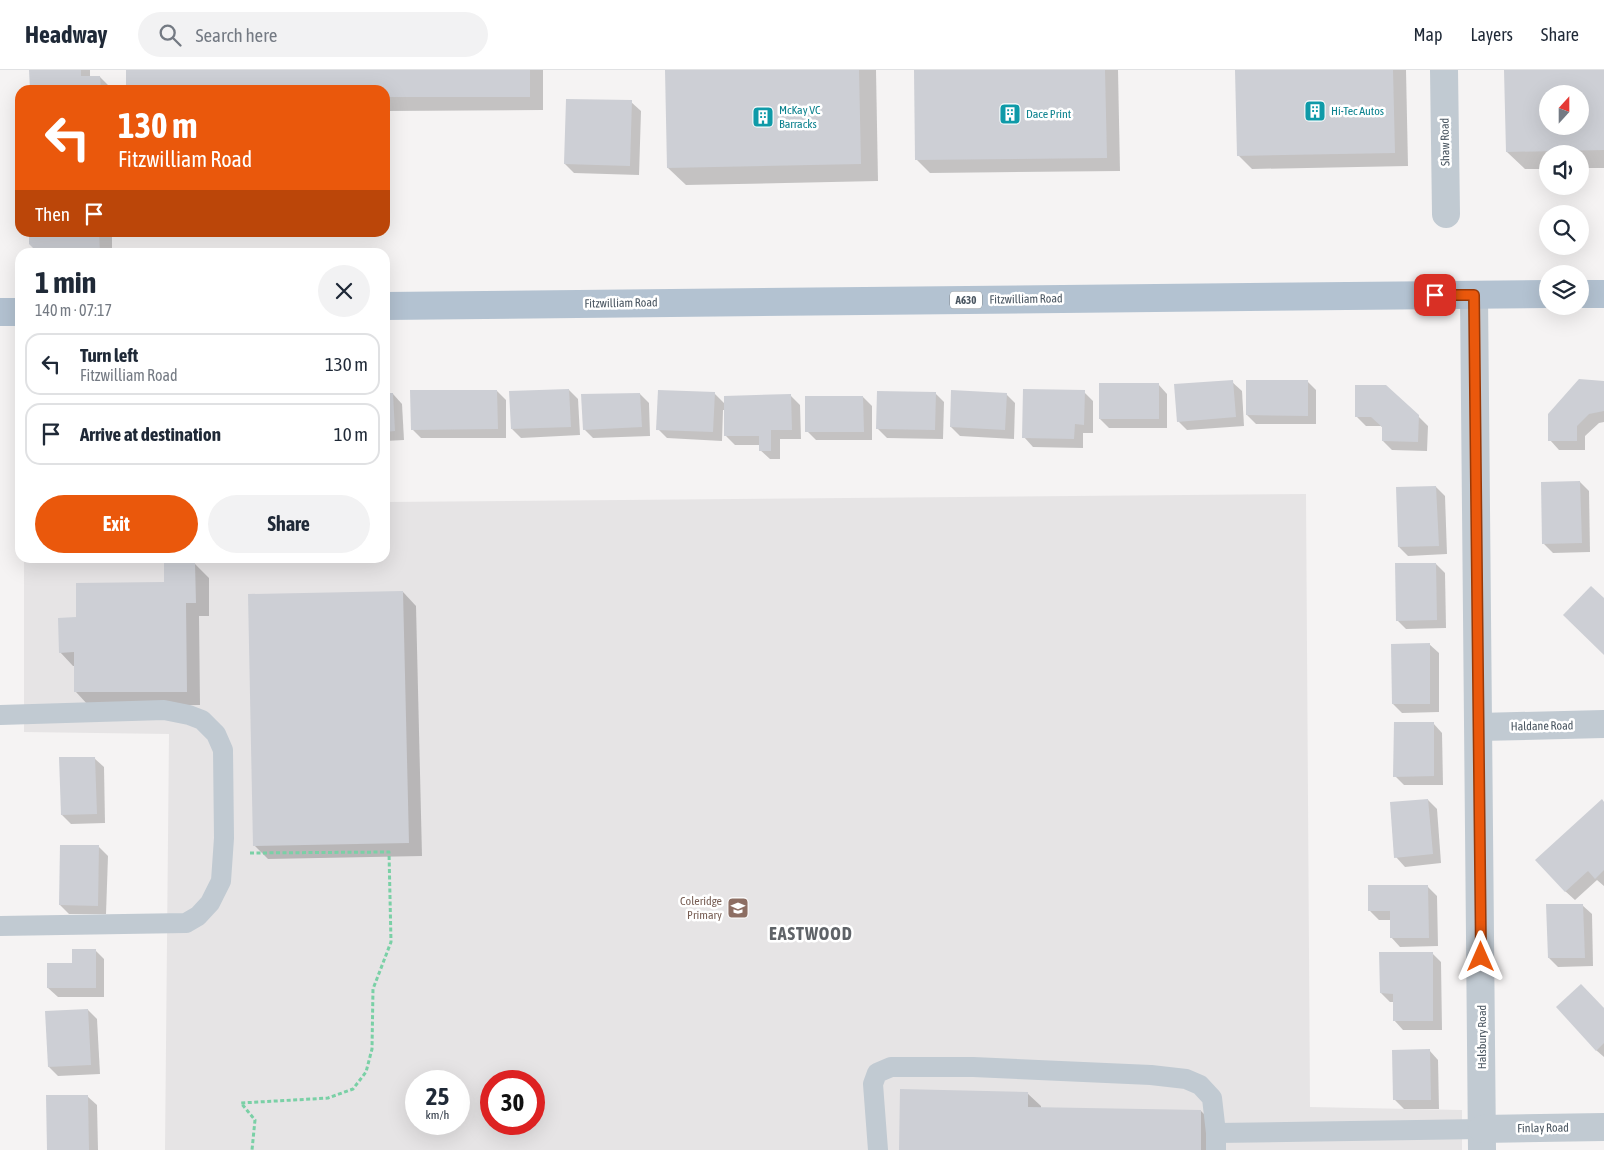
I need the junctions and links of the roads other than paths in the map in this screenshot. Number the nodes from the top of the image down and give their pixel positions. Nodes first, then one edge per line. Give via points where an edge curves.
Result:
1 (1444, 70) edge
2 (1446, 214) dead end
3 (1539, 294) edge
4 (1589, 294) edge
5 (1604, 294) edge
6 (1474, 295) junction
7 (390, 306) edge
8 (0, 312) edge
9 (15, 312) edge
10 (0, 715) edge
11 (1604, 724) edge
12 (1480, 727) junction
13 (0, 926) edge
14 (1604, 1127) edge
15 (1482, 1140) edge
16 (1216, 1142) edge
17 (878, 1150) edge

1 - 2 street, Shaw Road
3 - 6 main road, Fitzwilliam Road / A630
4 - 5 main road
6 - 7 main road, Fitzwilliam Road / A630
6 - 12 street, Halsbury Road
8 - 9 main road
10 - 13 lane via 164,710 202,720 216,734 223,750 221,881 210,903 198,916 186,923
11 - 12 street, Haldane Road
12 - 15 street, Halsbury Road
14 - 15 street, Finlay Road
15 - 16 lane
16 - 17 lane via 1212,1098 1200,1085 1186,1079 983,1068 891,1067 877,1073 872,1084

